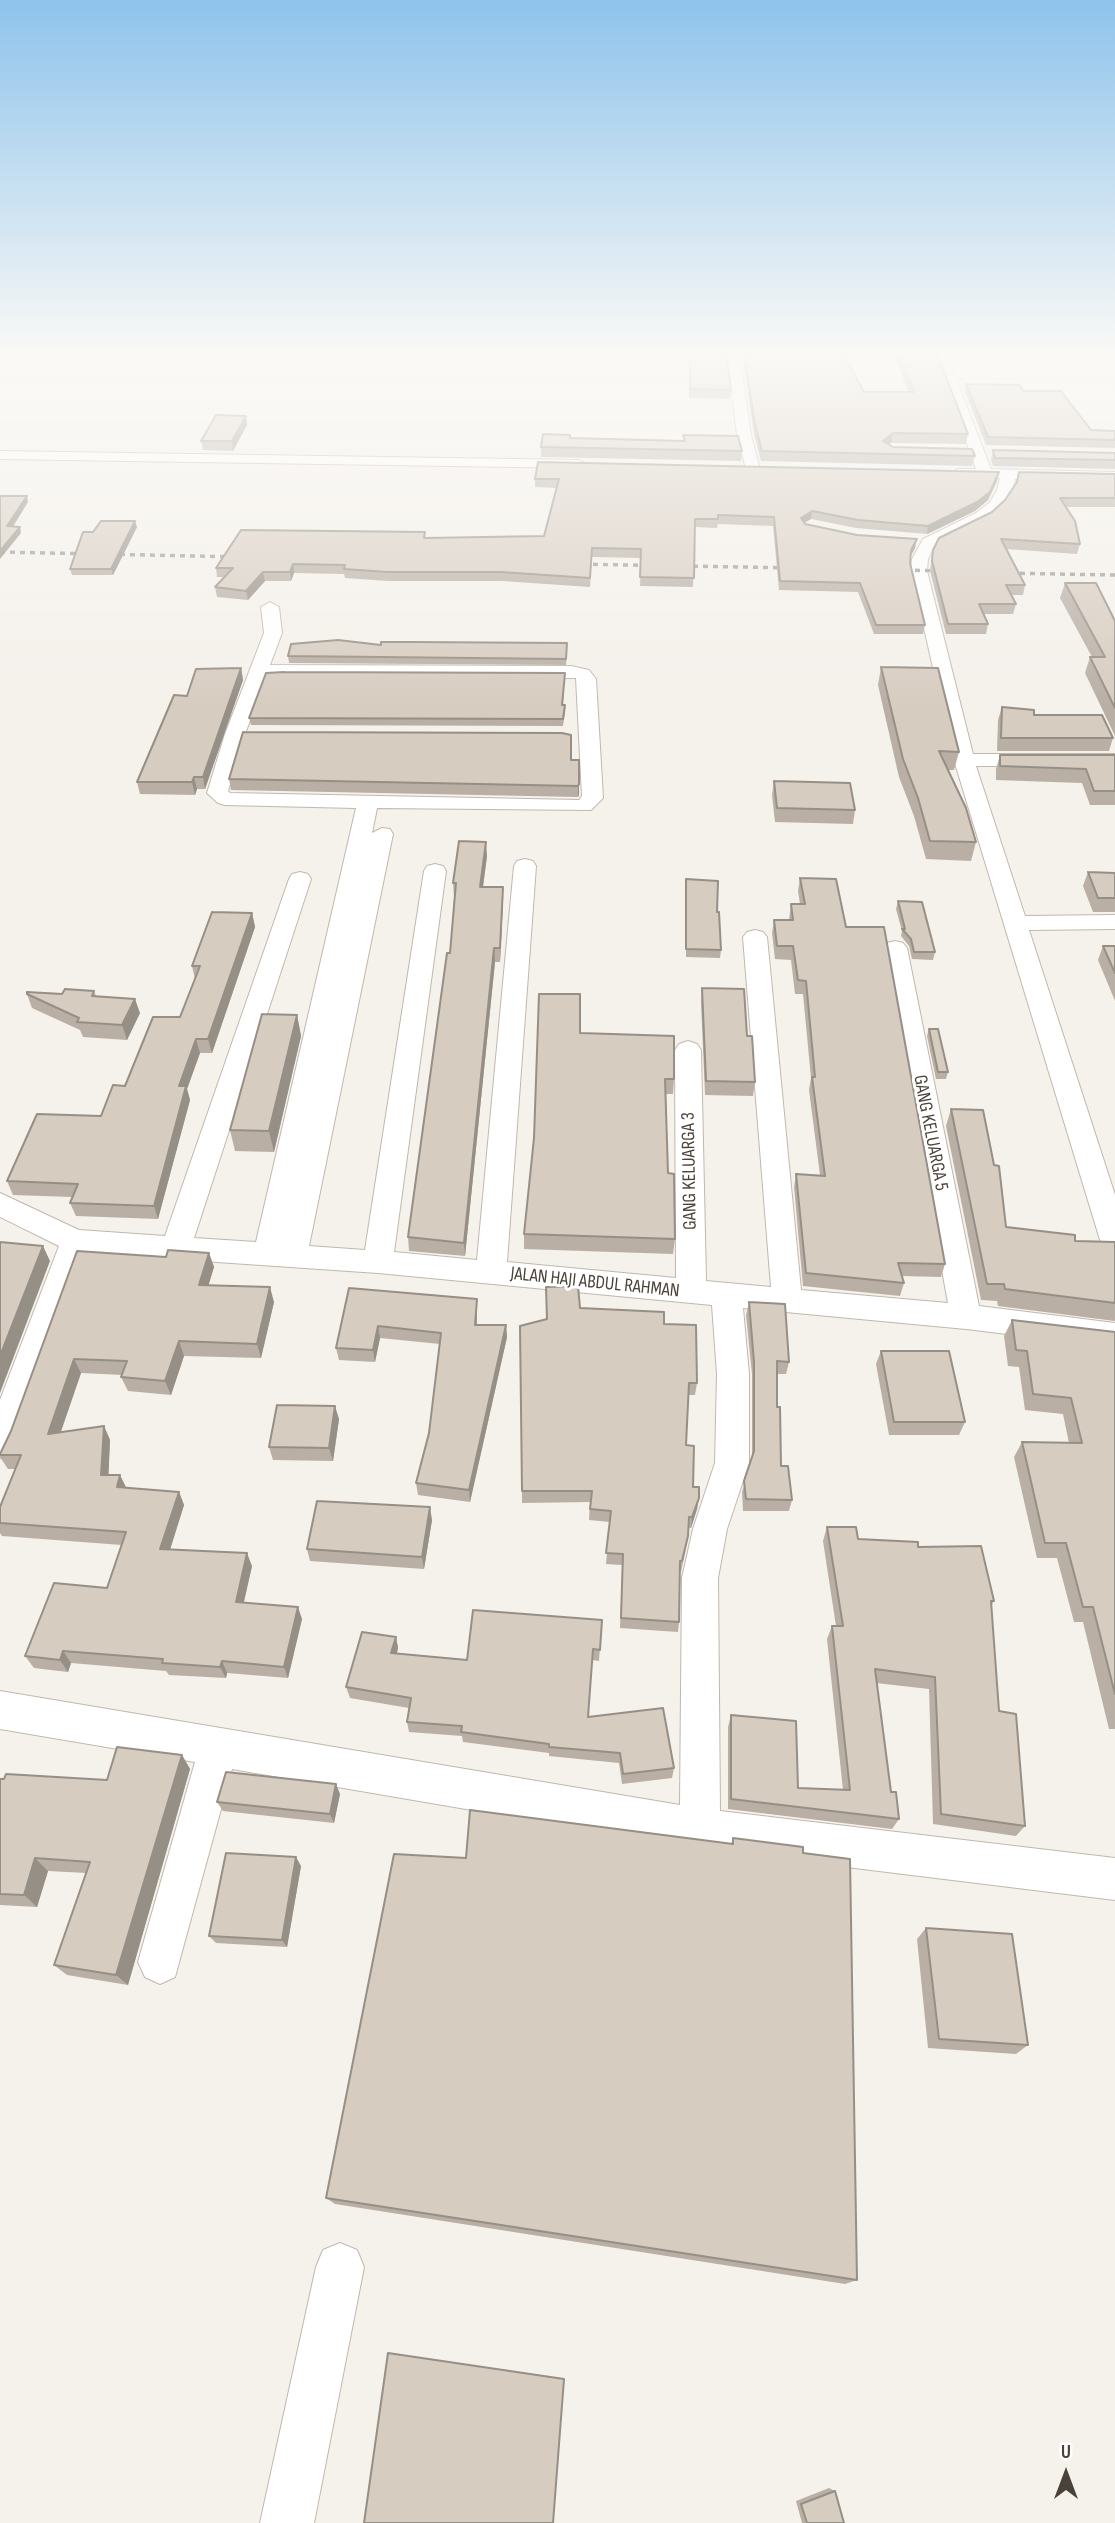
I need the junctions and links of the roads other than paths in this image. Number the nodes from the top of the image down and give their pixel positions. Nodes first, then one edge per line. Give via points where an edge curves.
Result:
1 (1068, 471) edge
2 (1086, 471) edge
3 (944, 472) edge
4 (985, 473) joint
5 (1008, 474) junction
6 (1115, 476) edge
7 (270, 607) dead end
8 (261, 671) junction
9 (235, 734) junction
10 (262, 734) edge
11 (964, 760) junction
12 (1115, 760) edge
13 (378, 803) junction
14 (525, 866) dead end
15 (435, 871) dead end
16 (300, 879) dead end
17 (1115, 922) edge
18 (1015, 923) junction
19 (755, 937) dead end
20 (895, 948) dead end
21 (688, 1050) dead end
22 (0, 1204) edge
23 (1115, 1240) edge
24 (75, 1241) junction
25 (176, 1247) junction
26 (280, 1255) junction
27 (378, 1262) junction
28 (491, 1272) junction
29 (691, 1292) junction
30 (727, 1296) junction
31 (787, 1300) junction
32 (966, 1317) junction
33 (1115, 1335) edge
34 (0, 1444) edge
35 (0, 1710) edge
36 (218, 1748) junction
37 (700, 1829) junction
38 (1115, 1879) edge
39 (160, 1962) dead end
40 (340, 2267) dead end
41 (287, 2523) edge

1 - 5 street
2 - 6 street
3 - 4 street
4 - 5 street
5 - 11 street via 1002,497 990,511 918,541 919,571
7 - 8 street via 273,633
8 - 9 street
8 - 13 street via 571,672 587,679 583,735 593,798 584,806
9 - 10 street
9 - 13 street via 217,793 225,799
11 - 12 street
11 - 18 street
13 - 26 street
14 - 28 street
15 - 27 street
16 - 25 street
17 - 18 street
18 - 23 street
19 - 31 street
20 - 32 street, GANG KELUARGA 5
21 - 29 street, GANG KELUARGA 3
22 - 24 street
24 - 25 street, JALAN HAJI ABDUL RAHMAN
24 - 34 street
25 - 26 street, JALAN HAJI ABDUL RAHMAN
26 - 27 street, JALAN HAJI ABDUL RAHMAN
27 - 28 street, JALAN HAJI ABDUL RAHMAN
28 - 29 street, JALAN HAJI ABDUL RAHMAN
29 - 30 street, JALAN HAJI ABDUL RAHMAN
30 - 31 street, JALAN HAJI ABDUL RAHMAN
30 - 37 street via 733,1374 732,1463 710,1529 701,1578
31 - 32 street, JALAN HAJI ABDUL RAHMAN
32 - 33 street, JALAN HAJI ABDUL RAHMAN
35 - 36 street
36 - 37 street
36 - 39 street
37 - 38 street
40 - 41 street

